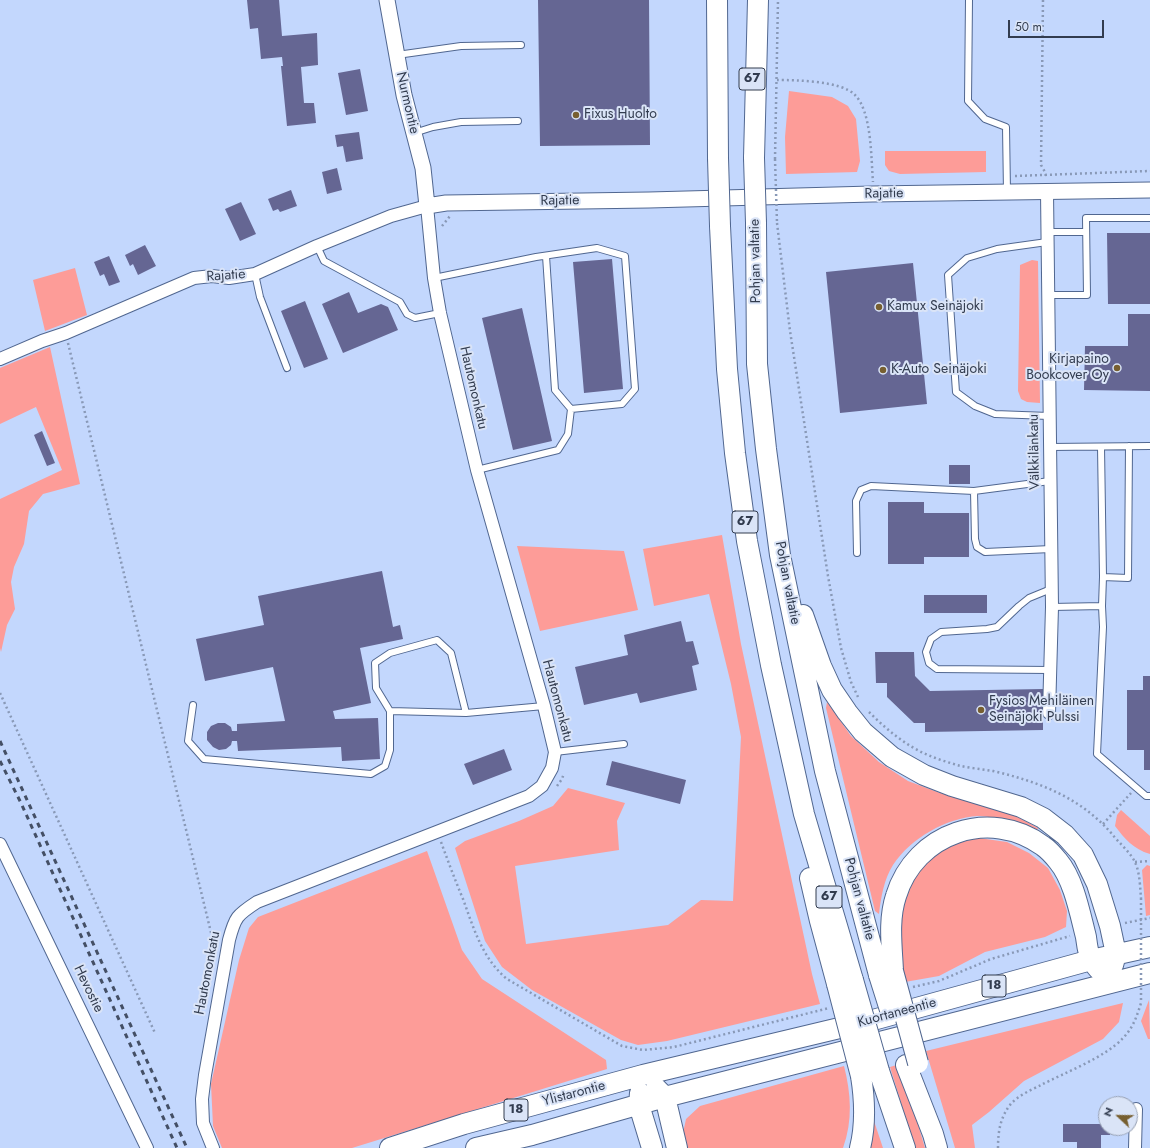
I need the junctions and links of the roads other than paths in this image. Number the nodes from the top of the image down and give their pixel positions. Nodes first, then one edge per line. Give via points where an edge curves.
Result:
1 (387, 0) edge
2 (717, 0) edge
3 (751, 0) edge
4 (758, 0) edge
5 (969, 0) edge
6 (521, 45) dead end
7 (397, 55) junction
8 (518, 121) dead end
9 (414, 133) junction
10 (754, 158) junction
11 (1150, 190) edge
12 (1006, 192) junction
13 (1047, 192) junction
14 (427, 206) junction
15 (1150, 218) edge
16 (1086, 232) junction
17 (1047, 237) junction
18 (317, 246) junction
19 (546, 256) junction
20 (255, 274) junction
21 (434, 278) junction
22 (1048, 295) junction
23 (440, 313) junction
24 (0, 359) edge
25 (287, 368) dead end
26 (571, 409) junction
27 (1049, 416) junction
28 (1129, 446) junction
29 (1150, 446) edge
30 (1050, 447) junction
31 (1101, 447) junction
32 (477, 470) junction
33 (1050, 481) junction
34 (974, 491) junction
35 (1051, 549) junction
36 (857, 553) dead end
37 (780, 555) junction
38 (1103, 577) junction
39 (1052, 589) junction
40 (1102, 606) junction
41 (1052, 607) junction
42 (1050, 670) junction
43 (193, 705) dead end
44 (544, 706) junction
45 (390, 711) junction
46 (1049, 713) dead end
47 (466, 714) junction
48 (624, 744) dead end
49 (555, 752) junction
50 (1150, 796) edge
51 (0, 844) edge
52 (1150, 947) edge
53 (1116, 954) junction
54 (1091, 960) junction
55 (886, 973) junction
56 (1150, 973) edge
57 (845, 982) junction
58 (1109, 983) junction
59 (643, 1075) junction
60 (665, 1097) junction
61 (639, 1105) junction
62 (1135, 1136) edge
63 (935, 1141) edge
64 (148, 1148) edge
65 (213, 1148) edge
66 (390, 1148) edge
67 (476, 1148) edge
68 (652, 1148) edge
69 (678, 1148) edge
70 (860, 1148) edge
71 (905, 1148) edge
72 (1135, 1148) edge

1 - 7 street, Nurmontie
2 - 57 highway, Pohjan valtatie / 67, bridge via 720,226 727,369 735,453 745,527 771,665
3 - 10 highway, Pohjan valtatie / 67
4 - 10 highway
5 - 12 lane via 968,101 985,119 1006,127
6 - 7 lane via 460,46
7 - 9 street, Nurmontie
8 - 9 lane via 461,122
9 - 14 street, Nurmontie via 423,168
10 - 37 highway, Pohjan valtatie / 67, bridge via 757,364
11 - 13 street, Rajatie
12 - 13 street, Rajatie
12 - 14 street, Rajatie via 446,202
13 - 17 street, Välkkilänkatu
14 - 18 street, Rajatie via 391,216
14 - 21 street, Hautomonkatu
15 - 16 lane via 1086,218
16 - 17 lane
16 - 22 lane via 1086,295
17 - 22 street, Välkkilänkatu
17 - 27 lane via 967,258 948,275 956,392 975,406 995,414
18 - 20 street, Rajatie
18 - 23 lane via 324,261 400,302 407,314 415,318
19 - 21 lane
19 - 26 lane via 555,390
19 - 26 lane via 597,248 625,256 635,389 622,404
20 - 24 street, Rajatie via 229,278 194,278
20 - 25 lane via 260,297
21 - 23 street, Hautomonkatu
22 - 27 street, Välkkilänkatu
23 - 32 street, Hautomonkatu
26 - 32 lane via 568,434 558,450
27 - 30 street, Välkkilänkatu
28 - 29 lane
28 - 31 lane
28 - 38 lane via 1128,578
30 - 31 lane
30 - 33 street, Välkkilänkatu
31 - 38 lane
32 - 44 street, Hautomonkatu
33 - 34 lane
33 - 35 street, Välkkilänkatu
34 - 35 lane via 977,547 985,552
34 - 36 lane via 871,486 861,490 856,501
35 - 39 street, Välkkilänkatu
37 - 53 highway via 832,690 863,732 892,757 924,775 1021,807 1043,818 1065,834 1083,855 1097,884
37 - 55 highway, Pohjan valtatie / 67 via 825,771
38 - 40 lane
39 - 41 street, Välkkilänkatu
39 - 42 lane via 1029,598 997,627 941,632 931,639 926,652 929,663 938,669
40 - 41 lane
40 - 50 lane via 1104,627 1097,754 1146,796
41 - 42 street, Välkkilänkatu
42 - 46 street, Välkkilänkatu
43 - 45 lane via 188,741 204,758 371,774 384,766 390,750
44 - 47 lane
44 - 49 street, Hautomonkatu
45 - 47 lane
45 - 47 lane via 376,688 375,663 390,653 437,640 451,652
48 - 49 lane
49 - 65 street, Hautomonkatu via 552,768 542,786 528,796 257,902 240,914 229,940 202,1099 203,1123
51 - 64 street, Hevostie
52 - 53 highway, Kuortaneentie / 18
53 - 54 highway, Kuortaneentie / 18
53 - 58 highway
54 - 55 highway via 1072,884 1060,862 1044,846 1021,834 998,828 970,828 946,836 925,850 907,870 896,896
54 - 58 highway
54 - 59 highway, Kuortaneentie / 18 via 873,1020
55 - 63 highway, Pohjan valtatie / 67, bridge
56 - 58 highway, Kuortaneentie / 18
57 - 70 highway, bridge via 865,1108 864,1133
57 - 71 highway, Pohjan valtatie / 67, bridge
58 - 60 highway, Kuortaneentie / 18
59 - 60 highway
59 - 61 highway
59 - 66 highway, Ylistarontie / 18 via 464,1124
60 - 61 highway, Ylistarontie / 18
60 - 69 highway
61 - 67 highway, Ylistarontie / 18
61 - 68 highway
62 - 72 street

